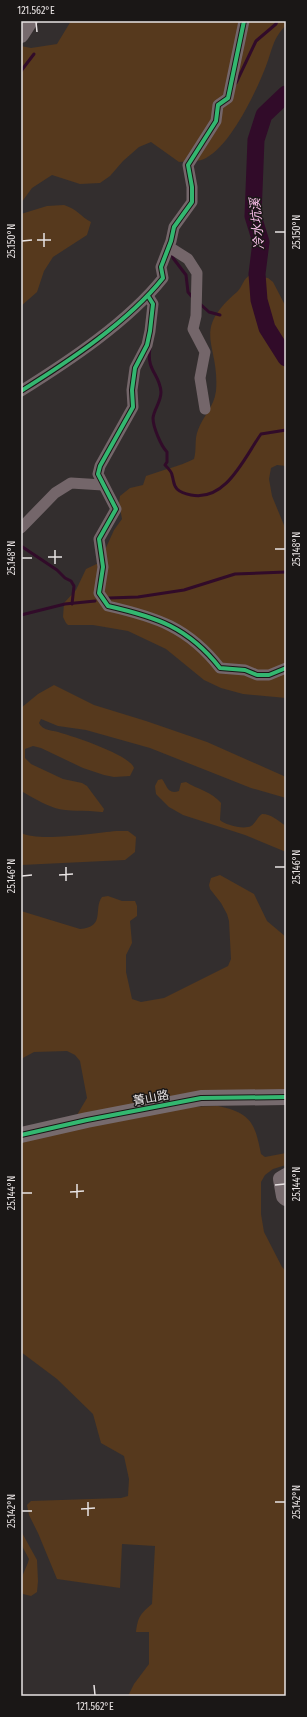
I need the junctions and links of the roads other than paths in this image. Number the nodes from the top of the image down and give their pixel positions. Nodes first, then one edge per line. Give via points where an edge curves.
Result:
1 (30, 21) edge
2 (244, 21) edge
3 (21, 36) edge
4 (169, 247) junction
5 (148, 296) junction
6 (21, 391) edge
7 (206, 409) dead end
8 (103, 485) junction
9 (21, 528) edge
10 (286, 668) edge
11 (286, 1097) edge
12 (21, 1135) edge
13 (286, 1176) edge
14 (286, 1198) edge

1 - 3 street
2 - 4 street via 228,98 218,105 216,121 188,165 192,202 174,227
4 - 5 street via 161,267 163,278
4 - 7 street via 188,259 197,273 196,316 193,329 205,352 200,378
5 - 6 street via 98,338
5 - 8 street via 152,304 150,331 147,346 135,368 133,407 100,466 98,474
8 - 9 street via 71,483 54,493
8 - 10 street via 116,509 99,539 103,567 99,593 108,606 144,615 178,628 207,651 220,668 269,675
11 - 12 street, 菁山路 via 202,1098
13 - 14 street via 281,1179

